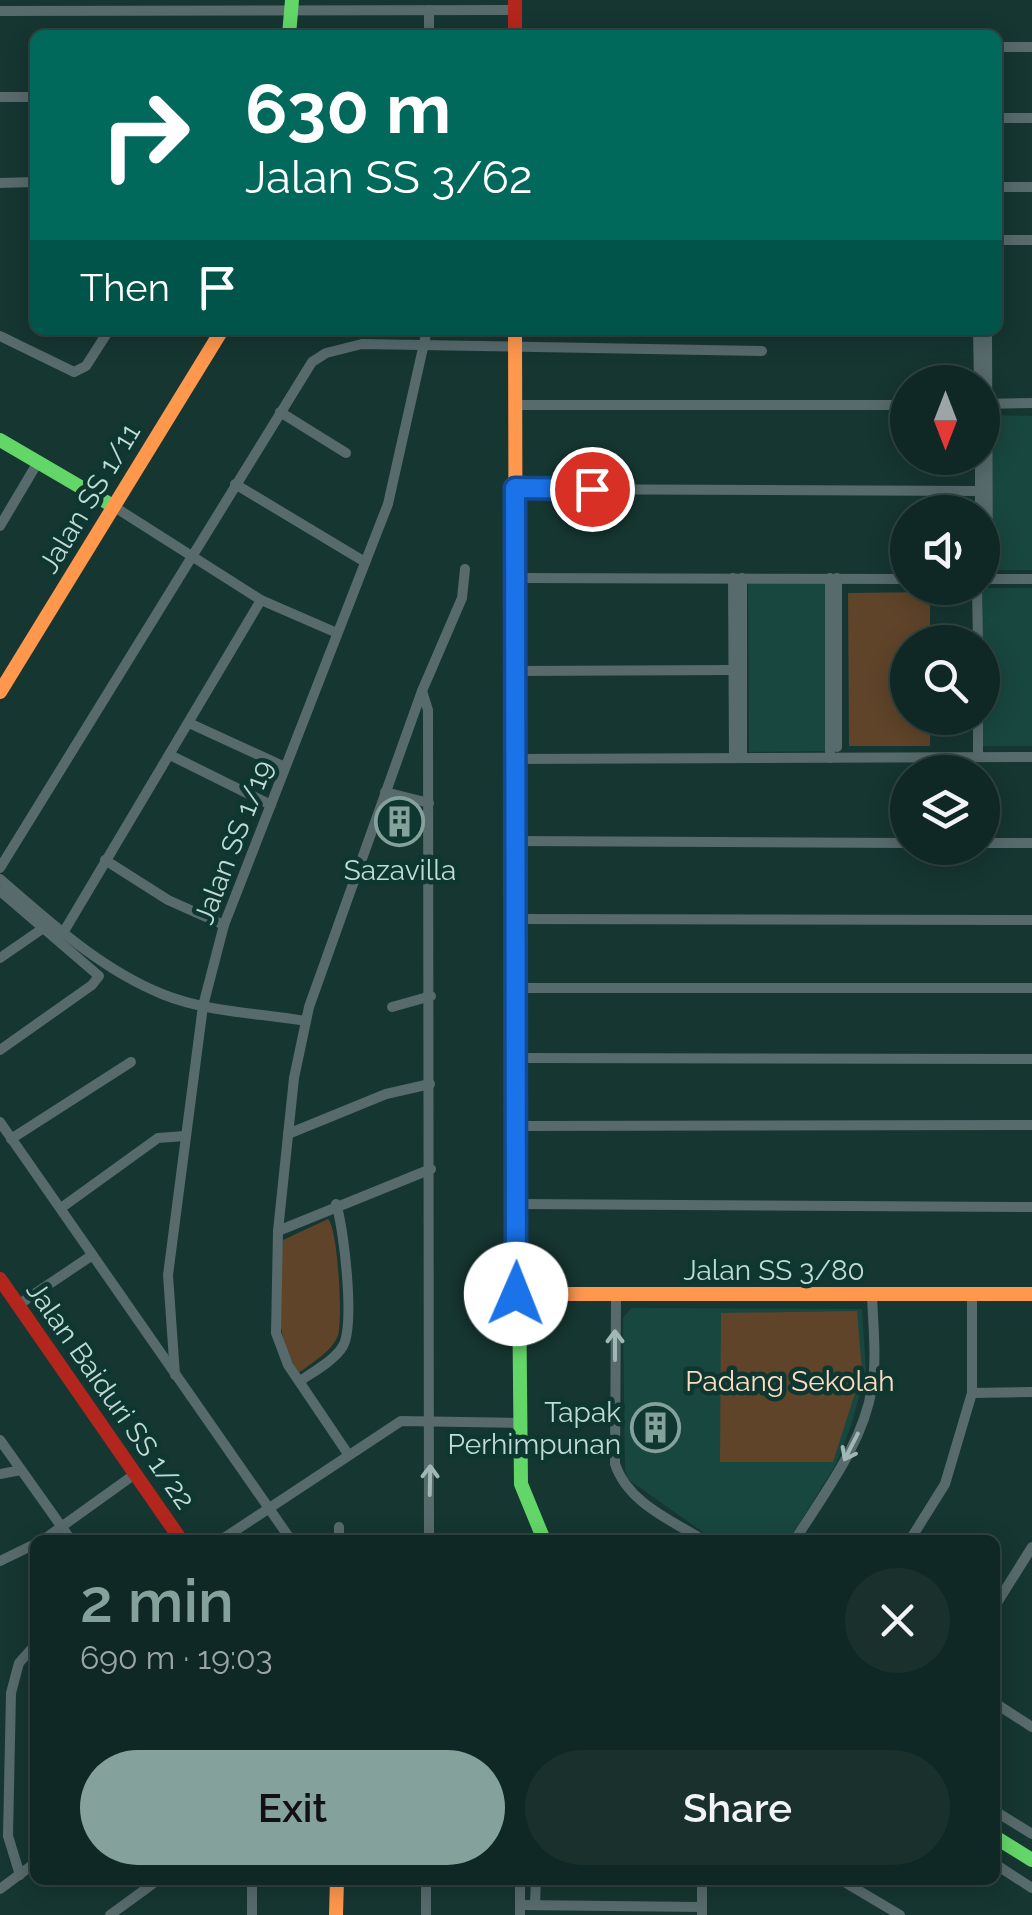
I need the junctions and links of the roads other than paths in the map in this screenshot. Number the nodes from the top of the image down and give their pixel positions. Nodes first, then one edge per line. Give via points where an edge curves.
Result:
1 (292, 4) edge
2 (514, 5) edge
3 (428, 10) junction
4 (0, 11) edge
5 (289, 30) edge
6 (428, 30) edge
7 (515, 30) edge
8 (1002, 47) edge
9 (1032, 47) edge
10 (0, 97) edge
11 (30, 97) edge
12 (1002, 118) edge
13 (1032, 118) edge
14 (30, 182) edge
15 (0, 183) edge
16 (1002, 187) edge
17 (1032, 187) edge
18 (1002, 240) edge
19 (1032, 240) edge
20 (106, 335) edge
21 (219, 335) edge
22 (427, 335) edge
23 (515, 335) edge
24 (978, 335) edge
25 (987, 335) edge
26 (0, 336) edge
27 (427, 343) junction
28 (515, 349) junction
29 (762, 351) dead end
30 (979, 365) edge
31 (986, 365) edge
32 (1032, 403) edge
33 (890, 404) edge
34 (1000, 404) edge
35 (515, 405) junction
36 (280, 412) junction
37 (0, 440) edge
38 (346, 453) dead end
39 (38, 462) junction
40 (980, 475) edge
41 (234, 484) junction
42 (515, 488) junction
43 (980, 491) junction
44 (980, 495) edge
45 (113, 506) junction
46 (0, 526) edge
47 (192, 556) junction
48 (365, 562) junction
49 (465, 569) dead end
50 (515, 578) junction
51 (737, 578) junction
52 (833, 578) junction
53 (890, 579) edge
54 (1000, 579) edge
55 (1032, 579) edge
56 (262, 600) junction
57 (337, 632) junction
58 (734, 670) junction
59 (516, 671) junction
60 (0, 692) edge
61 (422, 692) junction
62 (189, 723) junction
63 (172, 756) junction
64 (1000, 757) edge
65 (1032, 757) edge
66 (738, 758) junction
67 (834, 758) junction
68 (890, 758) edge
69 (516, 759) junction
70 (285, 767) junction
71 (384, 792) junction
72 (429, 803) junction
73 (272, 805) junction
74 (517, 841) junction
75 (890, 843) edge
76 (1000, 843) edge
77 (1032, 843) edge
78 (105, 860) junction
79 (0, 868) edge
80 (0, 878) edge
81 (0, 891) edge
82 (516, 920) junction
83 (1032, 920) edge
84 (224, 925) junction
85 (42, 928) junction
86 (63, 933) junction
87 (0, 958) edge
88 (516, 988) junction
89 (1032, 988) edge
90 (431, 996) junction
91 (204, 1006) junction
92 (392, 1007) dead end
93 (305, 1021) junction
94 (0, 1050) edge
95 (516, 1058) junction
96 (1032, 1059) edge
97 (130, 1062) dead end
98 (430, 1084) junction
99 (0, 1122) edge
100 (1032, 1125) edge
101 (517, 1126) junction
102 (288, 1134) junction
103 (185, 1136) junction
104 (11, 1139) junction
105 (431, 1169) junction
106 (336, 1204) junction
107 (518, 1204) junction
108 (1032, 1206) edge
109 (61, 1208) junction
110 (278, 1231) junction
111 (90, 1256) junction
112 (0, 1279) edge
113 (516, 1294) junction
114 (972, 1294) junction
115 (1032, 1294) edge
116 (616, 1295) junction
117 (872, 1295) junction
118 (18, 1305) junction
119 (175, 1375) junction
120 (300, 1382) junction
121 (1032, 1392) edge
122 (972, 1393) junction
123 (518, 1400) junction
124 (431, 1420) junction
125 (478, 1421) junction
126 (518, 1423) junction
127 (0, 1440) edge
128 (348, 1454) junction
129 (20, 1470) junction
130 (0, 1474) edge
131 (135, 1474) junction
132 (268, 1509) junction
133 (62, 1527) junction
134 (339, 1527) dead end
135 (50, 1535) edge
136 (68, 1535) edge
137 (178, 1535) edge
138 (229, 1535) edge
139 (287, 1535) edge
140 (339, 1535) edge
141 (430, 1535) edge
142 (542, 1535) edge
143 (695, 1535) edge
144 (797, 1535) edge
145 (913, 1535) edge
146 (30, 1546) edge
147 (1032, 1546) edge
148 (0, 1561) edge
149 (1000, 1598) edge
150 (30, 1652) edge
151 (1000, 1706) edge
152 (1032, 1726) edge
153 (1000, 1814) edge
154 (1032, 1834) edge
155 (4, 1836) edge
156 (1000, 1840) edge
157 (1032, 1860) edge
158 (30, 1867) edge
159 (1000, 1867) edge
160 (20, 1874) junction
161 (151, 1885) edge
162 (252, 1885) edge
163 (337, 1885) edge
164 (426, 1885) edge
165 (536, 1885) edge
166 (702, 1885) edge
167 (850, 1885) edge
168 (1032, 1888) edge
169 (0, 1889) edge
170 (536, 1904) junction
171 (520, 1910) edge
172 (615, 1911) edge
173 (702, 1911) edge
174 (110, 1915) edge
175 (252, 1915) edge
176 (336, 1915) edge
177 (426, 1915) edge
178 (900, 1915) edge

1 - 3 street
1 - 4 street
1 - 5 street
2 - 3 street
2 - 7 street
3 - 6 street
8 - 9 street
10 - 11 street
12 - 13 street
14 - 15 street
16 - 17 street
18 - 19 street
20 - 26 street via 86,366 74,372
21 - 45 street, Jalan SS 1/11
22 - 27 street, Jalan SS 1/19
23 - 28 street
24 - 30 street
25 - 31 street
27 - 28 street
27 - 36 street via 362,344 326,353 302,374
27 - 48 street, Jalan SS 1/19 via 388,504
28 - 29 street
28 - 35 street
32 - 34 street
33 - 35 street
35 - 42 street
36 - 38 street
36 - 41 street
37 - 39 street
39 - 45 street
39 - 46 street
40 - 43 street
41 - 47 street
41 - 48 street
42 - 43 street
42 - 50 street
43 - 44 street
45 - 47 street
45 - 60 street, Jalan SS 1/11
47 - 56 street
47 - 79 street
48 - 57 street, Jalan SS 1/19
49 - 61 street via 462,598
50 - 51 street
50 - 59 street
51 - 52 street
51 - 58 street
51 - 66 street
52 - 53 street
52 - 67 street
54 - 55 street
56 - 57 street
56 - 62 street
57 - 70 street, Jalan SS 1/19
58 - 59 street
58 - 66 street
59 - 69 street
61 - 71 street
61 - 72 street
62 - 63 street
62 - 70 street
63 - 73 street
63 - 78 street
64 - 65 street
66 - 67 street
66 - 69 street
67 - 68 street
69 - 74 street
70 - 73 street, Jalan SS 1/19
71 - 72 street
71 - 93 street
72 - 90 street
73 - 84 street, Jalan SS 1/19
74 - 75 street
74 - 82 street
76 - 77 street
78 - 84 street
78 - 86 street
80 - 86 street
81 - 85 street
82 - 83 street
82 - 88 street
84 - 91 street, Jalan SS 1/19
85 - 87 street
85 - 94 street via 99,976
86 - 91 street via 162,995
88 - 89 street
88 - 95 street
90 - 92 street
90 - 98 street
91 - 93 street
91 - 103 street, Jalan SS 1/19
93 - 102 street
95 - 96 street
95 - 101 street
97 - 104 street
98 - 102 street via 386,1094
98 - 105 street
99 - 104 street
100 - 101 street
101 - 107 street
102 - 110 street
103 - 109 street via 158,1138
103 - 119 street, Jalan SS 1/19 via 168,1275
104 - 109 street
105 - 106 street
105 - 124 street
106 - 110 street
106 - 120 street via 346,1245 346,1336 336,1354
107 - 108 street
107 - 113 street
109 - 111 street
110 - 120 street via 276,1333
111 - 118 street
111 - 119 street
112 - 118 street, Jalan Baiduri SS 1/22
113 - 116 street, Jalan SS 3/80
113 - 123 street
114 - 115 street, Jalan SS 3/80
114 - 117 street, Jalan SS 3/80
114 - 122 street
116 - 117 street, Jalan SS 3/80
143 -> 116 street via 634,1496 615,1464
117 -> 144 street via 874,1373 866,1414
118 - 131 street, Jalan Baiduri SS 1/22
119 - 132 street
120 - 128 street
121 - 122 street
122 - 145 street via 945,1484
123 - 125 street via 505,1415
123 - 126 street
124 - 125 street
124 - 128 street via 401,1421
141 -> 124 street
125 - 126 street
126 - 142 street via 521,1484
127 - 129 street
128 - 132 street
129 - 130 street
129 - 133 street
131 - 133 street
131 - 137 street, Jalan Baiduri SS 1/22
132 - 138 street
132 - 139 street
133 - 135 street
133 - 136 street
134 - 140 street
146 - 148 street
147 - 149 street
150 - 155 street via 14,1674
151 - 152 street
153 - 154 street
155 - 160 street
156 - 157 street
158 - 160 street
159 - 168 street
160 - 169 street
161 - 174 street
162 - 175 street
163 - 176 street
164 - 177 street
165 - 170 street
166 - 173 street
167 - 178 street
170 - 171 street
170 - 172 street
172 - 173 street

